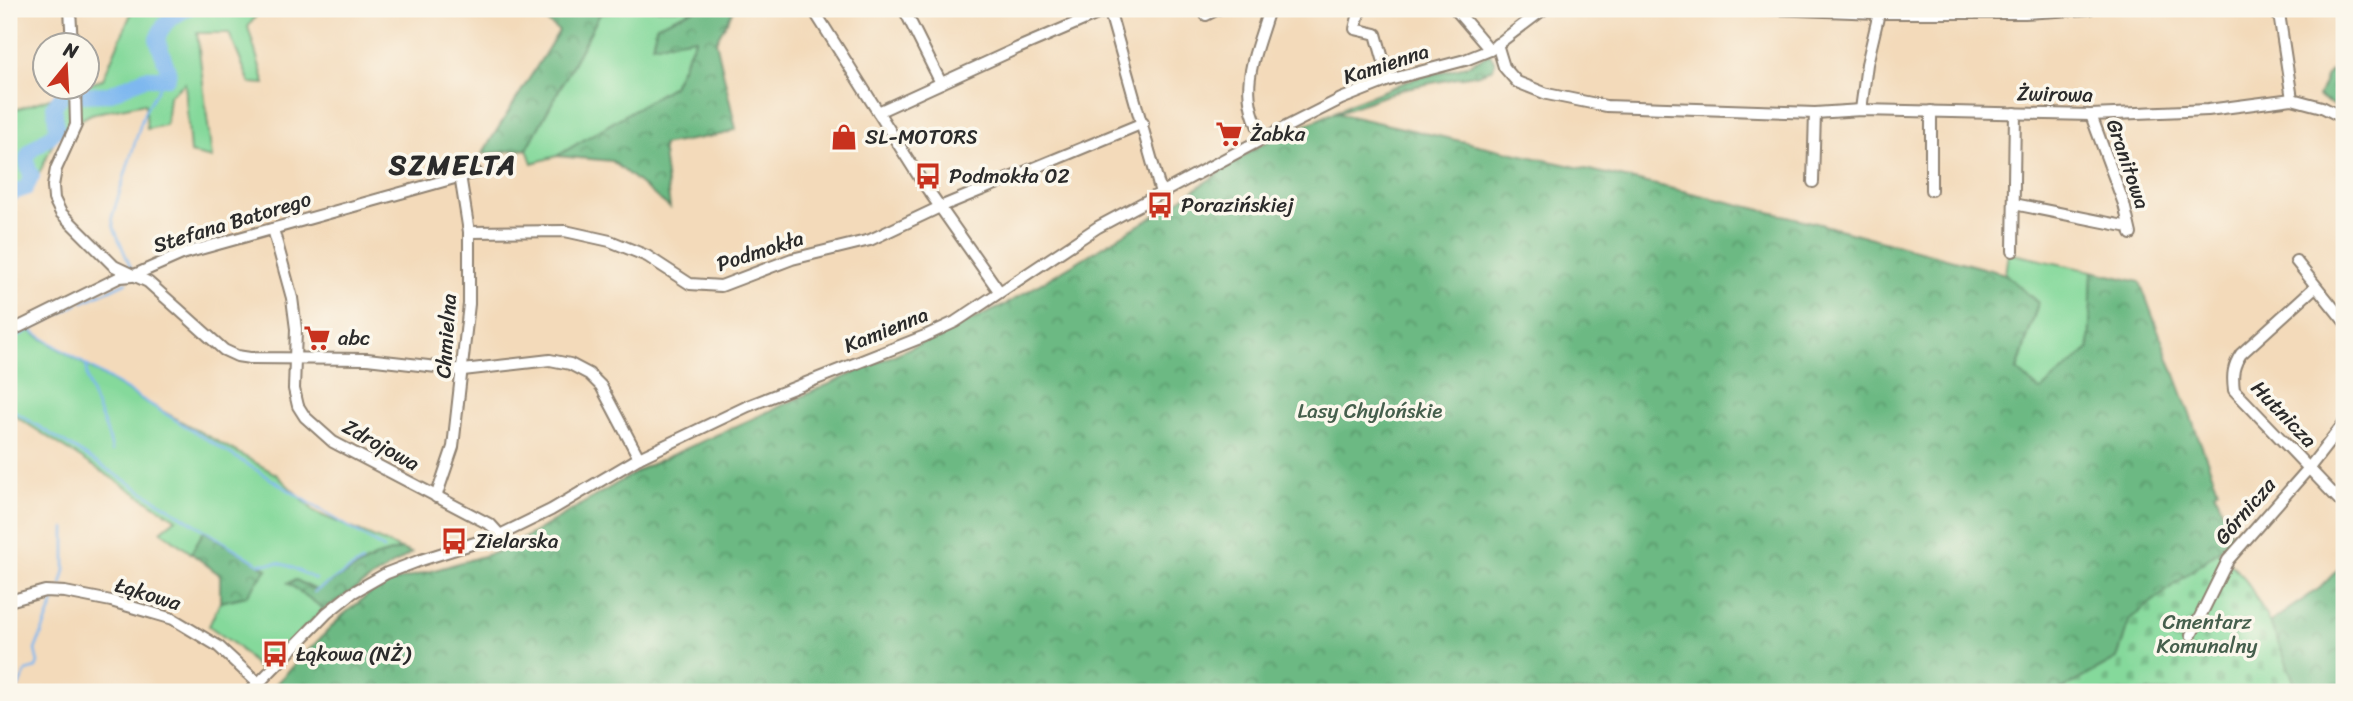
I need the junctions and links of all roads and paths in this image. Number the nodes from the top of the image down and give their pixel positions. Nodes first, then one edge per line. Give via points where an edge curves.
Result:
1 (70, 9) edge
2 (813, 9) edge
3 (904, 9) edge
4 (1109, 9) edge
5 (1205, 9) edge
6 (1218, 9) edge
7 (1269, 9) edge
8 (1360, 9) edge
9 (1455, 9) edge
10 (1544, 9) edge
11 (1767, 9) edge
12 (2089, 9) edge
13 (2276, 9) edge
14 (2025, 11) edge
15 (1879, 13) junction
16 (71, 32) edge
17 (1493, 47) junction
18 (1388, 80) junction
19 (941, 83) junction
20 (2292, 99) junction
21 (75, 102) edge
22 (1861, 110) junction
23 (1931, 111) junction
24 (878, 112) junction
25 (1815, 113) junction
26 (2015, 113) junction
27 (2091, 115) junction
28 (2344, 118) edge
29 (1143, 123) junction
30 (1264, 138) junction
31 (476, 172) dead end
32 (460, 175) junction
33 (1813, 182) dead end
34 (1931, 190) dead end
35 (1161, 193) junction
36 (2014, 204) junction
37 (940, 207) junction
38 (273, 229) junction
39 (469, 232) junction
40 (2013, 251) dead end
41 (2296, 261) dead end
42 (132, 276) junction
43 (2315, 287) junction
44 (999, 291) junction
45 (2344, 321) edge
46 (9, 332) edge
47 (296, 357) junction
48 (463, 370) junction
49 (2344, 423) edge
50 (639, 458) junction
51 (2309, 468) junction
52 (436, 497) junction
53 (2344, 505) edge
54 (500, 535) junction
55 (9, 601) edge
56 (2191, 635) dead end
57 (258, 683) junction
58 (250, 692) edge

1 - 16 street
2 - 24 street
3 - 19 street
4 - 19 street
4 - 29 street
5 - 6 street via 1206,15
7 - 30 street via 1248,89 1252,118
8 - 18 street via 1355,29 1376,34
9 - 17 street, Żwirowa
10 - 17 street, Kamienna
11 - 15 street
12 - 14 street
13 - 20 street
14 - 15 street
15 - 22 street
17 - 18 street, Kamienna via 1465,60
17 - 25 street, Żwirowa via 1517,82 1563,98 1606,106
18 - 30 street, Kamienna
19 - 24 street
20 - 27 street, Żwirowa via 2208,110
20 - 28 street
21 - 42 street via 76,125 56,169 54,199 61,213 114,266
22 - 23 street, Żwirowa
22 - 25 street, Żwirowa
23 - 26 street, Żwirowa
23 - 34 street
24 - 37 street
25 - 33 street
26 - 27 street, Żwirowa
26 - 36 street
27 - 36 street, Granitowa via 2130,230
29 - 35 street
29 - 37 street, Podmokła
30 - 35 street, Kamienna
31 - 32 street, Stefana Batorego
32 - 38 street, Stefana Batorego
32 - 39 street, Chmielna
35 - 44 street, Kamienna via 1098,227
36 - 40 street
37 - 39 street, Podmokła via 870,240 792,259 721,286 691,284 647,256 610,241 565,231
37 - 44 street
38 - 42 street, Stefana Batorego via 182,254
38 - 47 street, Zdrojowa via 292,298
39 - 48 street, Chmielna
41 - 43 street
42 - 46 street, Stefana Batorego via 120,277
42 - 47 street via 148,282 223,350 250,358
43 - 45 street
43 - 51 street, Hutnicza via 2241,354 2232,375 2234,390
44 - 50 street, Kamienna via 955,322 925,336 748,406
47 - 48 street via 367,359
47 - 52 street, Zdrojowa via 298,406 318,431
48 - 50 street via 550,360 570,364 601,386
48 - 52 street, Chmielna via 453,447
49 - 51 street, Górnicza
50 - 54 street, Kamienna
51 - 53 street, Hutnicza
51 - 56 street, Górnicza via 2228,560
52 - 54 street, Zdrojowa via 491,525
54 - 57 street, Kamienna via 413,562 365,585 327,613
55 - 57 street, Łąkowa via 45,591 65,592 173,619 218,646
57 - 58 street, Kamienna

